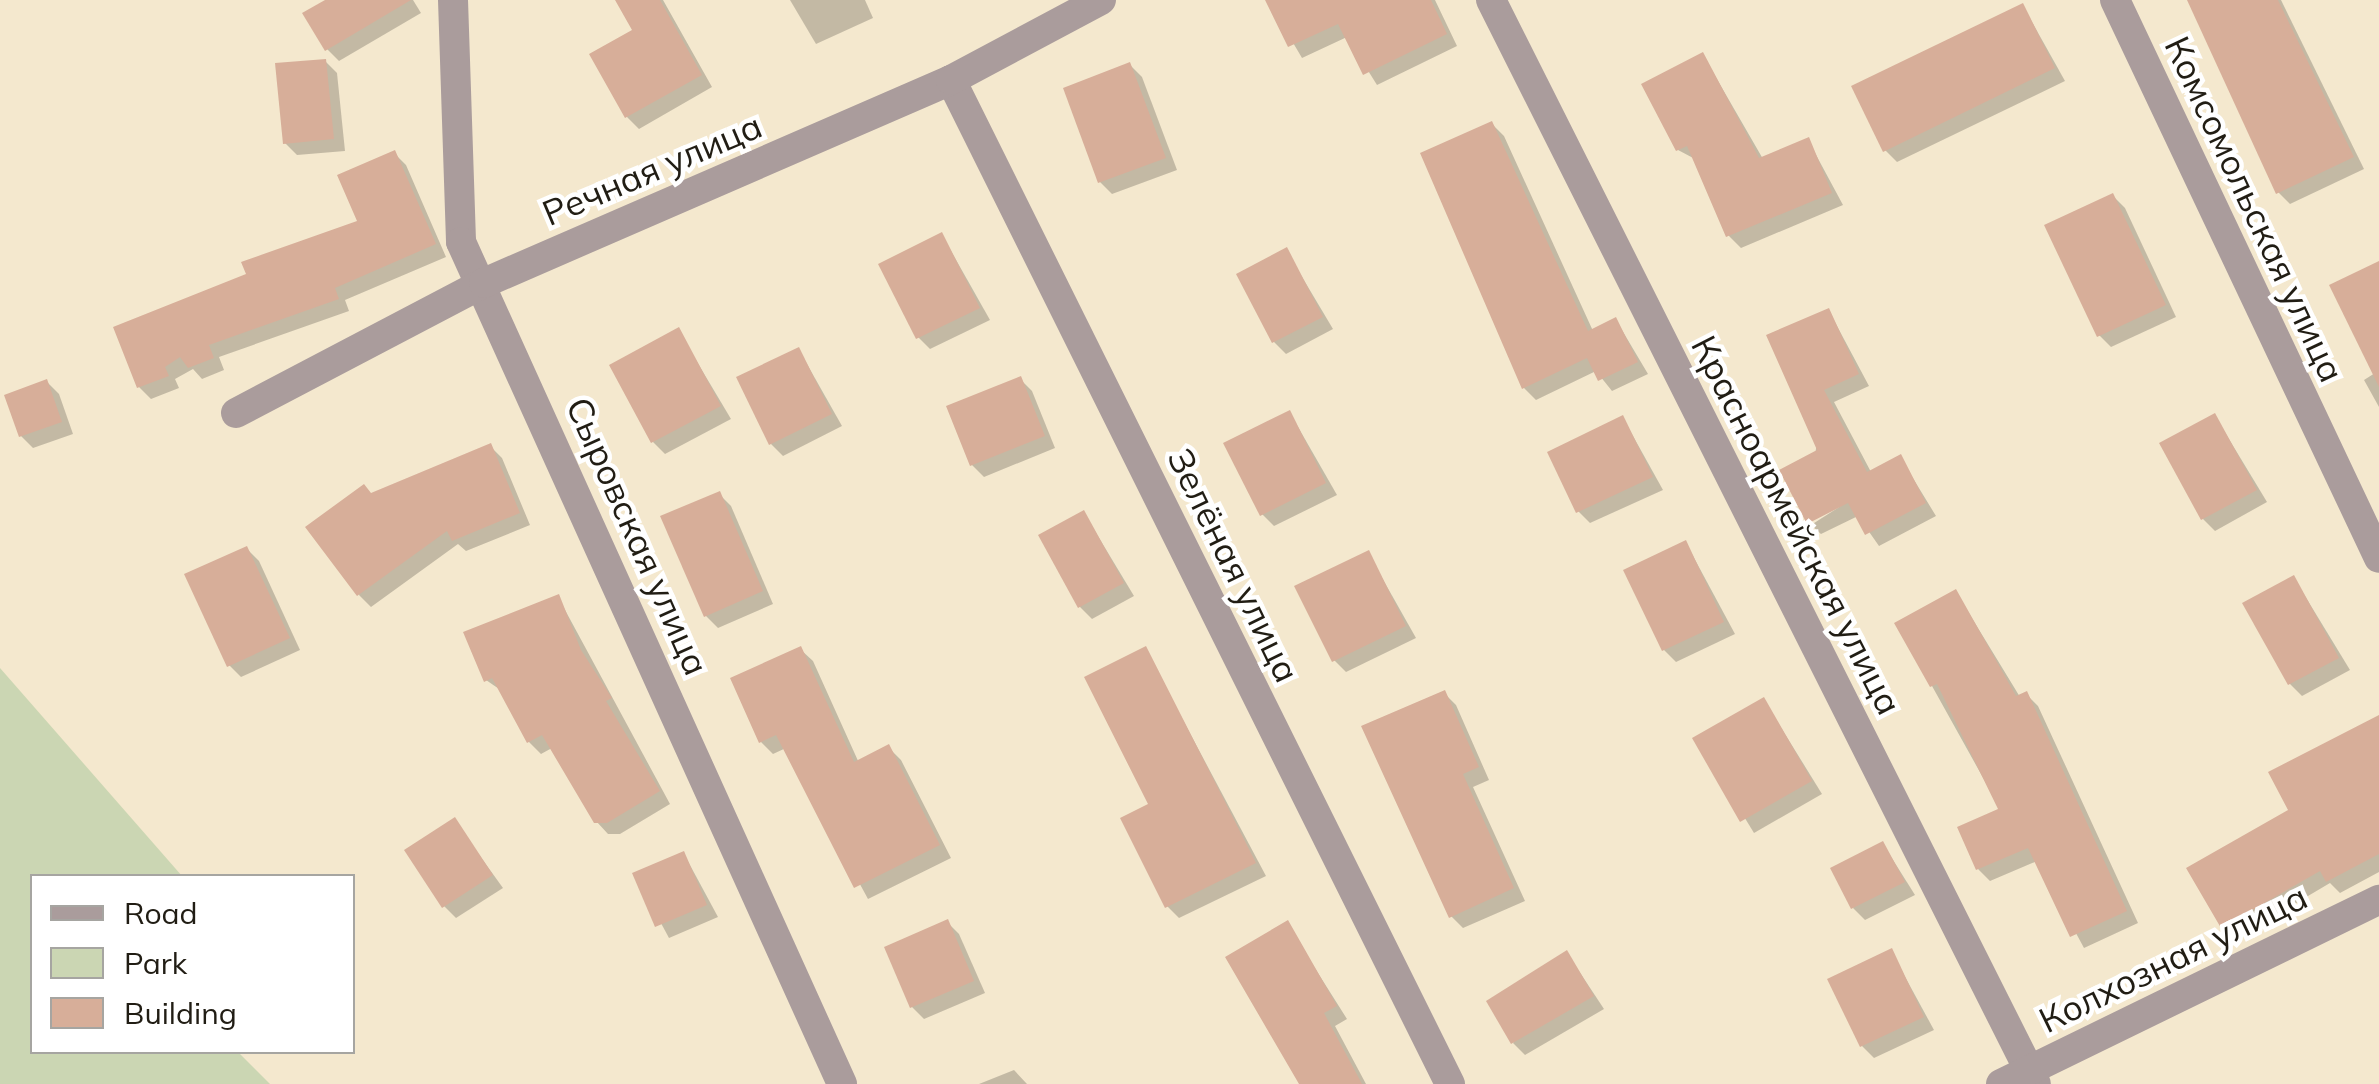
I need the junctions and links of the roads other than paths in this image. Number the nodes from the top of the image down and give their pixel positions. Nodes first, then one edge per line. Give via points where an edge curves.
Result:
1 (454, 0) edge
2 (1101, 0) edge
3 (1491, 0) edge
4 (2115, 0) edge
5 (951, 80) junction
6 (484, 282) junction
7 (236, 413) dead end
8 (2379, 558) edge
9 (2379, 900) edge
10 (2032, 1077) edge
11 (842, 1084) edge
12 (1450, 1084) edge
13 (2000, 1084) edge

1 - 6 street, Сыровская улица via 460,242
2 - 5 street, Речная улица
3 - 10 street, Красноармейская улица
4 - 8 street, Комсомольская улица
5 - 6 street, Речная улица
5 - 12 street, Зелёная улица
6 - 7 street, Речная улица
6 - 11 street, Сыровская улица
9 - 10 street, Колхозная улица
10 - 13 street, Колхозная улица

